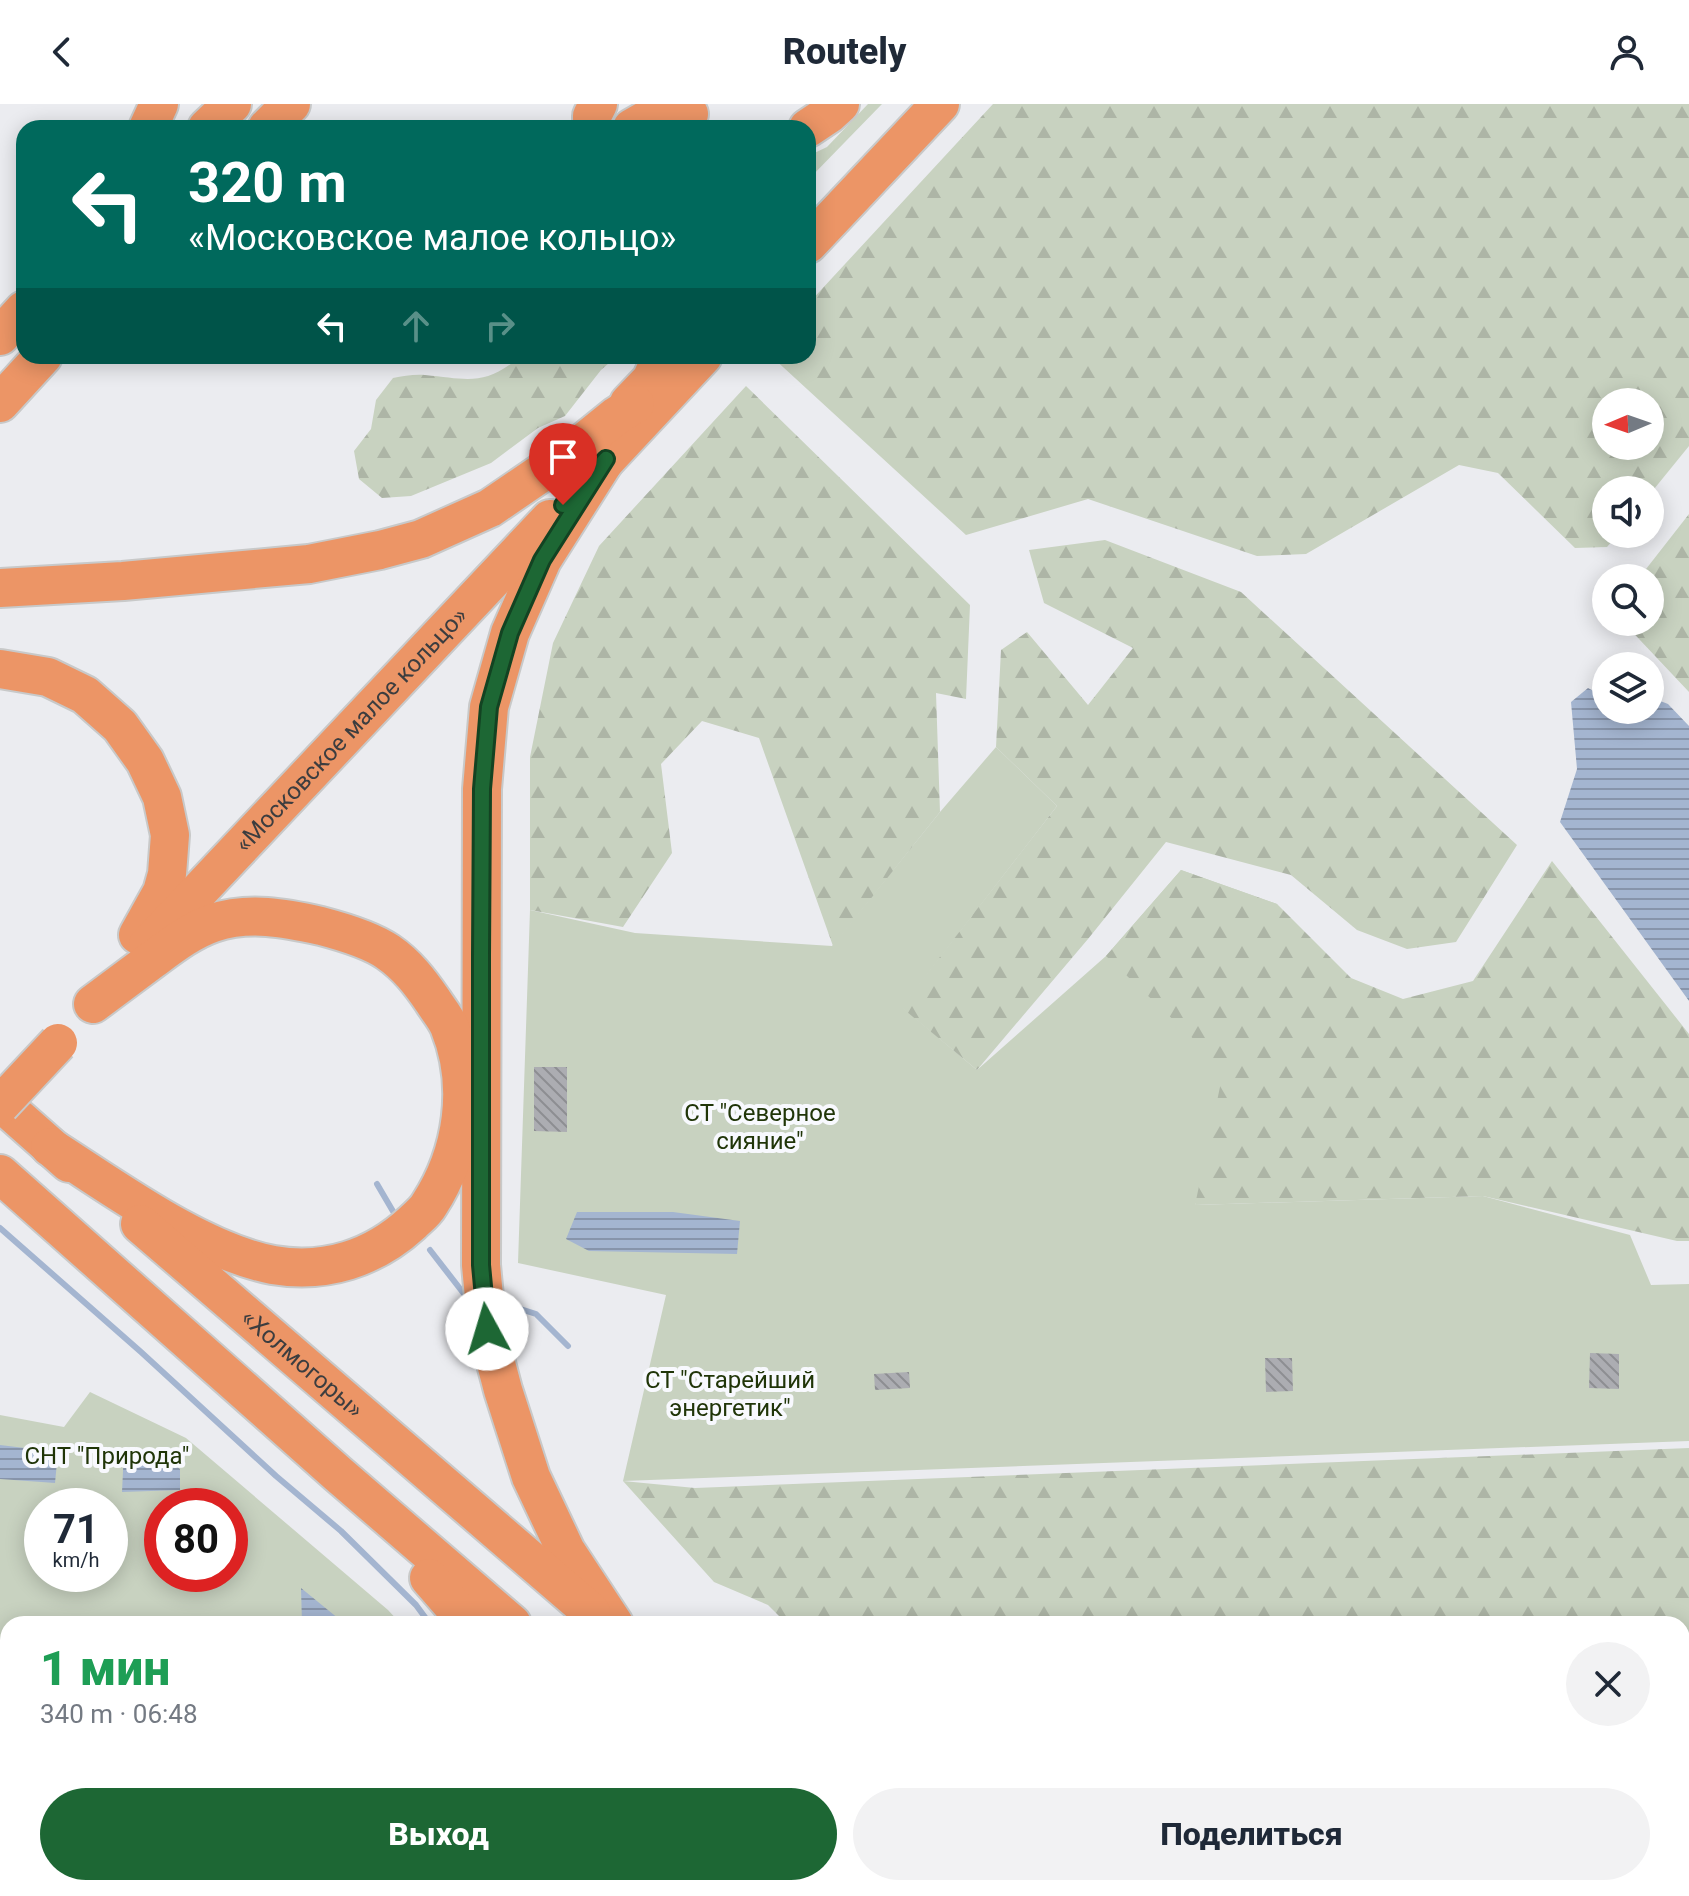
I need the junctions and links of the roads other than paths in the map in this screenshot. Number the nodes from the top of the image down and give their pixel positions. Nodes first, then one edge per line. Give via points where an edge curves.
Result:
1 (232, 104) edge
2 (291, 104) edge
3 (840, 104) edge
4 (940, 104) edge
5 (693, 115) edge
6 (215, 120) edge
7 (275, 120) edge
8 (646, 120) edge
9 (816, 123) edge
10 (867, 182) junction
11 (816, 212) edge
12 (816, 236) edge
13 (16, 319) edge
14 (0, 336) edge
15 (36, 364) edge
16 (680, 364) edge
17 (682, 364) edge
18 (0, 403) edge
19 (606, 459) junction
20 (0, 588) edge
21 (0, 669) edge
22 (100, 996) junction
23 (0, 1103) edge
24 (50, 1147) junction
25 (0, 1174) edge
26 (338, 1474) junction
27 (462, 1616) edge
28 (503, 1616) edge
29 (596, 1616) edge
30 (609, 1616) edge

1 - 6 highway
2 - 7 highway
3 - 9 highway
4 - 10 highway
5 - 8 highway
10 - 11 highway
10 - 12 highway
13 - 14 highway
15 - 18 highway
16 - 20 highway via 569,454 490,508 421,539 309,564
17 - 19 highway, «Московское малое кольцо»
19 - 22 highway, «Московское малое кольцо»
19 - 30 highway via 542,560 510,633 489,707 482,789 481,1265 487,1329 531,1477 566,1551
21 - 22 highway via 48,677 85,695 120,726 162,797 170,835 162,892
22 - 23 highway, «Московское малое кольцо», bridge
22 - 24 highway via 183,937 214,923 251,916 340,931 387,951 417,977 448,1025 460,1067 462,1119 450,1167 428,1208 395,1238 360,1258 320,1267 274,1265 193,1235
23 - 24 highway, «Холмогоры»
24 - 29 highway, «Холмогоры»
25 - 26 highway
26 - 27 highway
26 - 28 highway

